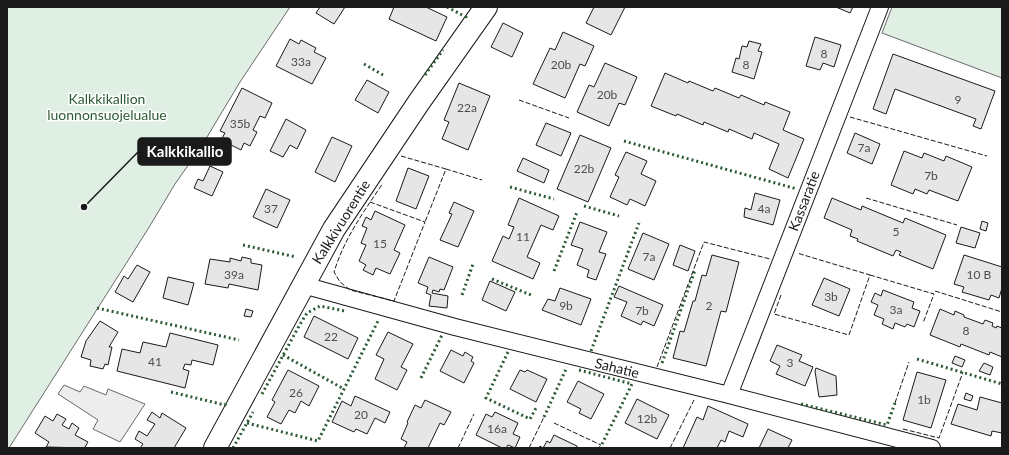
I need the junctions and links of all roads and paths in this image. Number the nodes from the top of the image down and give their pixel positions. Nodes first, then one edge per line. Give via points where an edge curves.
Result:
1 (486, 7) edge
2 (880, 7) edge
3 (303, 285) junction
4 (729, 395) junction
5 (215, 448) edge
6 (932, 448) edge

1 - 3 street, Kalkkivuorentie via 334,229
2 - 4 street, Kassaratie
3 - 4 street, Sahatie via 454,327
3 - 5 street, Kalkkivuorentie
4 - 6 street, Sahatie

